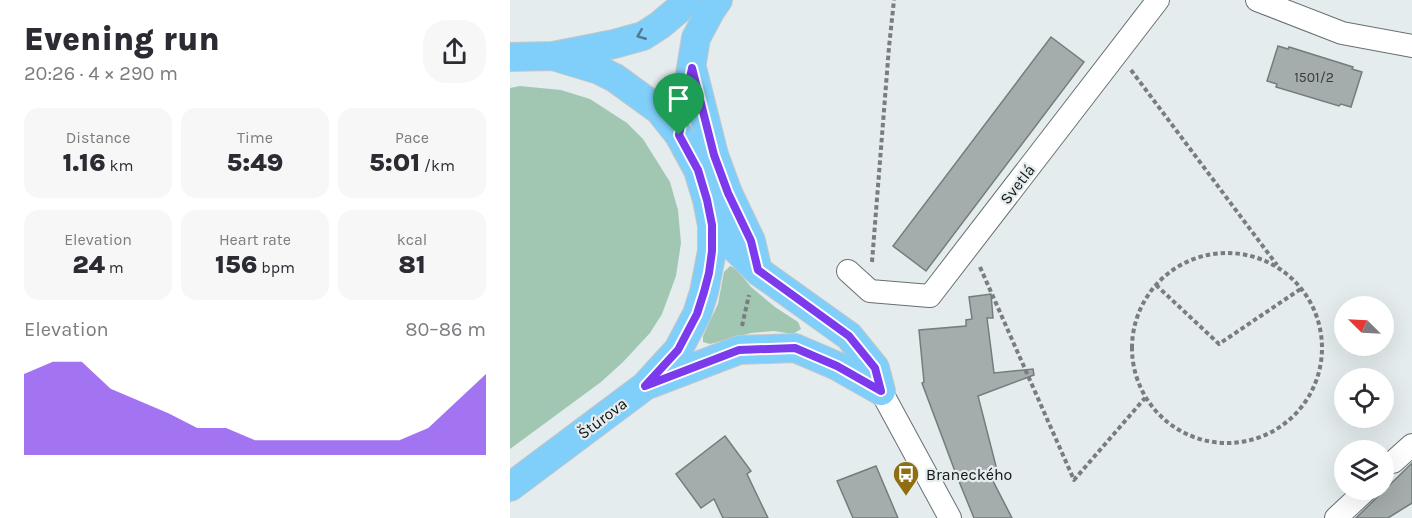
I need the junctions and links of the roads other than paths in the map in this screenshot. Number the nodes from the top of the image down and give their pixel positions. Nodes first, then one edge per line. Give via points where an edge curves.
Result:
1 (686, 0) edge
2 (718, 0) edge
3 (1158, 0) edge
4 (1257, 0) edge
5 (1412, 46) edge
6 (526, 53) edge
7 (692, 68) junction
8 (679, 135) junction
9 (712, 225) junction
10 (848, 271) dead end
11 (754, 279) junction
12 (645, 386) junction
13 (881, 391) junction
14 (1412, 445) edge
15 (1394, 461) edge
16 (510, 487) edge
17 (1355, 500) edge
18 (950, 518) edge
19 (1336, 518) edge

1 -> 6 main road, Štúrova via 643,36 614,44
2 - 7 main road via 696,38
3 - 10 street, Svetlá via 930,296 870,291
4 - 5 street via 1342,33
6 - 8 main road, Štúrova via 591,67 615,78 659,110
7 - 8 main road
7 - 11 main road via 714,155 751,241
8 - 9 main road, Štúrova via 698,170
9 - 11 main road
9 - 12 main road, Štúrova via 709,273 697,314 678,350
11 - 13 main road via 849,336 875,368
12 - 13 main road via 739,350 795,348
12 - 16 main road, Štúrova
13 - 18 street
14 - 15 street
17 - 19 street

